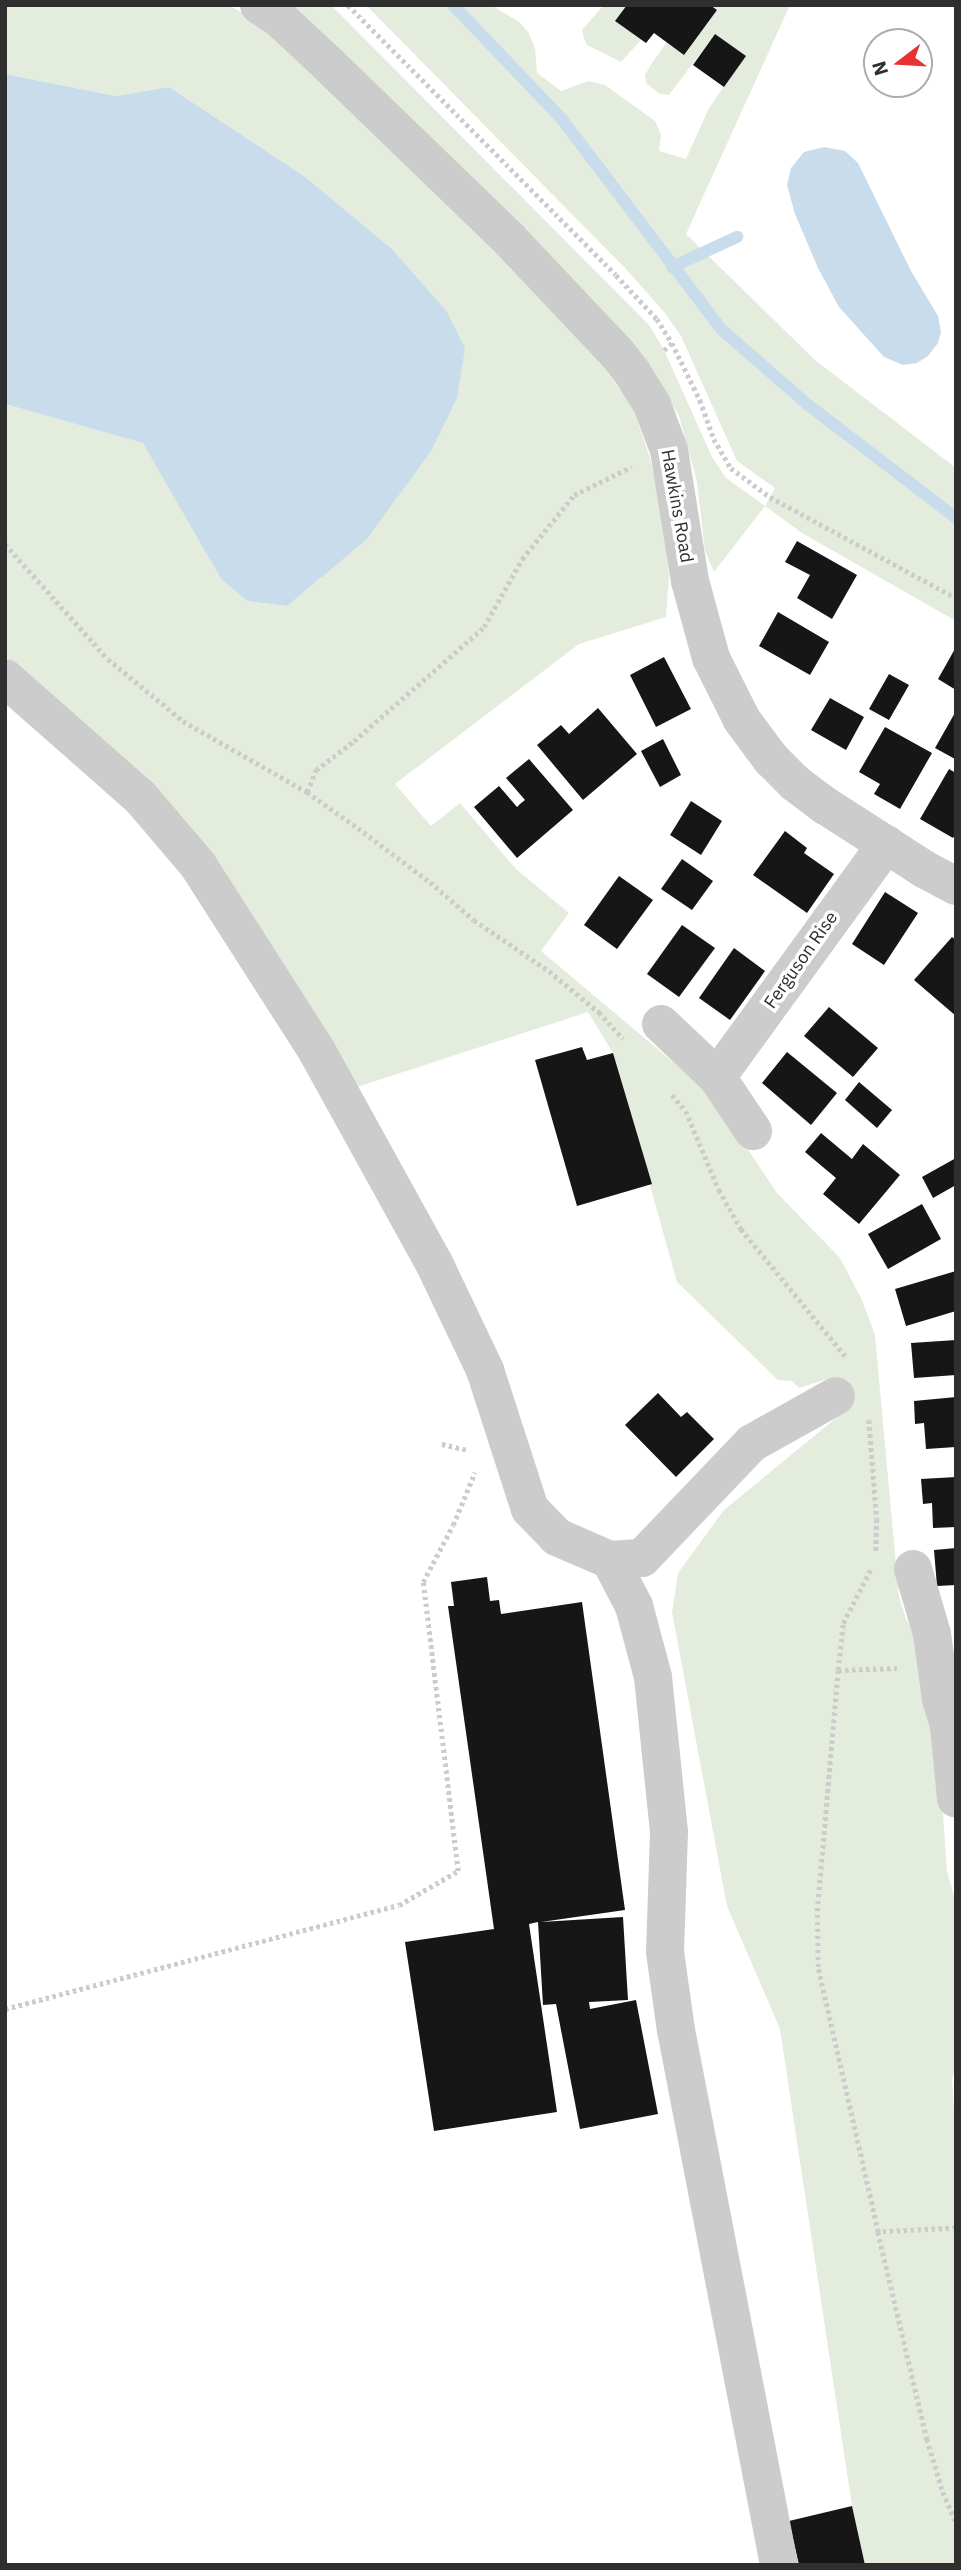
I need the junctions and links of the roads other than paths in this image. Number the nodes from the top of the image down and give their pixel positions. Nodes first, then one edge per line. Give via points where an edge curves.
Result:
1 (259, 5) edge
2 (5, 678) edge
3 (886, 844) junction
4 (956, 886) edge
5 (661, 1024) dead end
6 (717, 1077) junction
7 (753, 1131) dead end
8 (836, 1396) dead end
9 (610, 1560) junction
10 (913, 1569) dead end
11 (941, 1644) edge
12 (956, 1799) edge
13 (779, 2565) edge

1 - 3 street, Hawkins Road via 328,64 510,240 633,374 652,405 669,450 700,623 711,658 742,720 795,783
2 - 9 street via 141,799 198,865 318,1054 434,1263 485,1370 496,1452 530,1509 557,1536
3 - 4 street, Hawkins Road
3 - 6 street, Ferguson Rise
5 - 6 street
6 - 7 street
8 - 9 street via 752,1443 642,1558
9 - 13 street via 634,1606 653,1677 669,1832 665,1952 676,2030
10 - 11 street
11 - 12 street via 941,1699 949,1726

